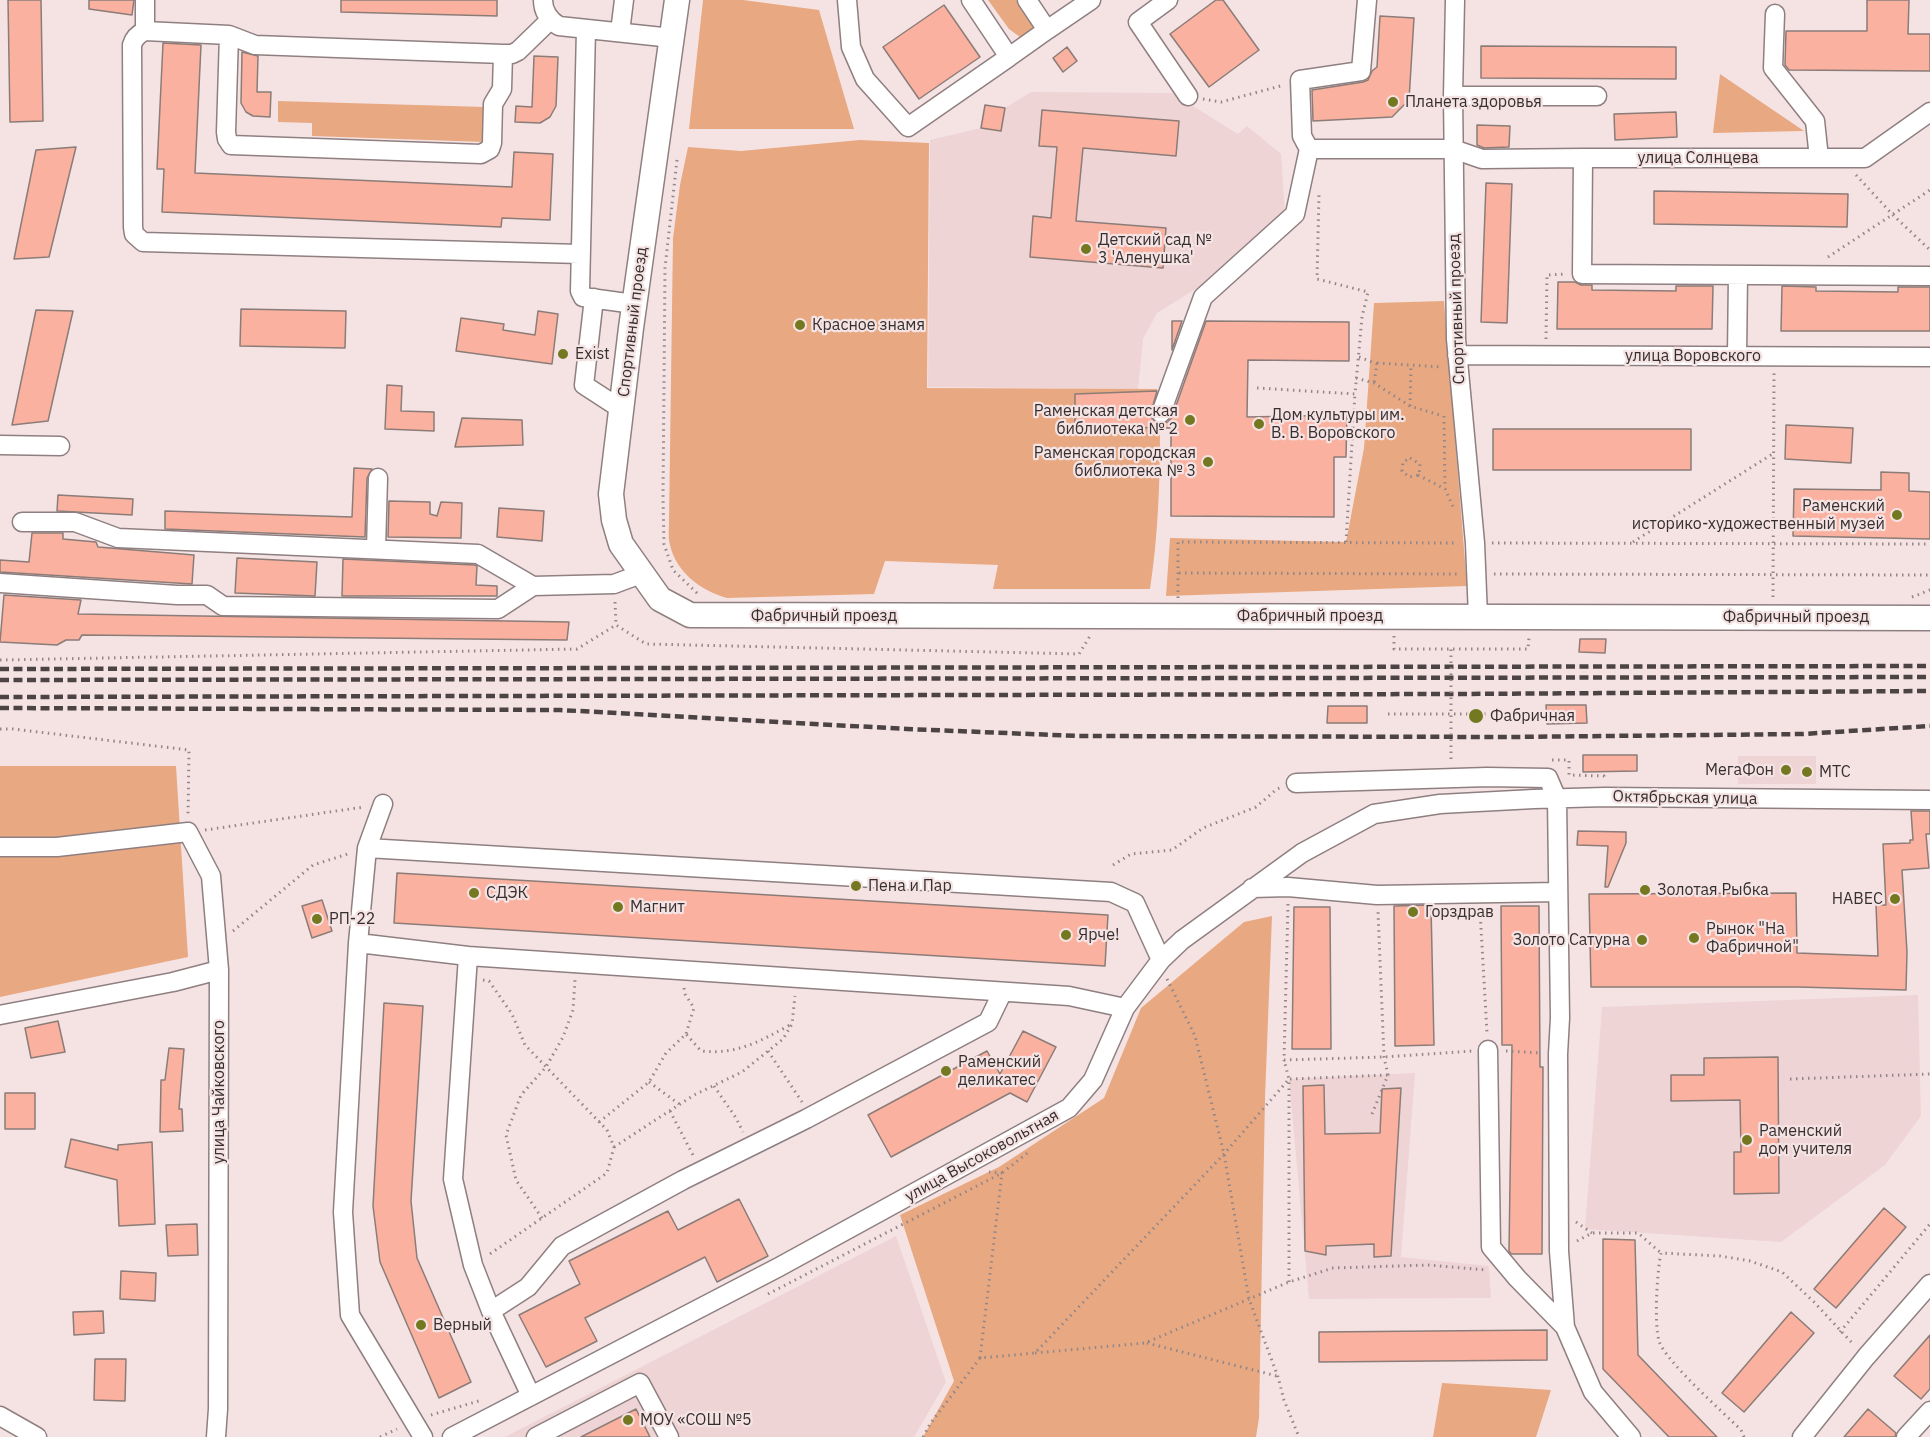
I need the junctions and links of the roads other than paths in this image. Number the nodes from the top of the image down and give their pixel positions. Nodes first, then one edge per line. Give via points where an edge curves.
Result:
1 (145, 0) edge
2 (543, 0) edge
3 (624, 0) edge
4 (678, 0) edge
5 (847, 0) edge
6 (970, 0) edge
7 (1027, 0) edge
8 (1091, 0) edge
9 (1168, 0) edge
10 (1367, 0) edge
11 (1455, 0) edge
12 (1775, 14) dead end
13 (549, 20) junction
14 (586, 29) junction
15 (1047, 30) junction
16 (145, 31) junction
17 (620, 32) junction
18 (229, 35) junction
19 (672, 38) junction
20 (503, 54) junction
21 (1009, 57) junction
22 (1188, 96) road end
23 (1453, 96) junction
24 (1597, 96) dead end
25 (1930, 112) edge
26 (1309, 149) junction
27 (1454, 149) junction
28 (1583, 158) junction
29 (1819, 158) junction
30 (580, 254) junction
31 (1738, 275) junction
32 (1930, 276) edge
33 (594, 298) junction
34 (634, 304) junction
35 (1737, 356) junction
36 (1930, 357) edge
37 (1452, 361) junction
38 (621, 409) junction
39 (1161, 413) dead end
40 (0, 445) edge
41 (60, 446) dead end
42 (378, 478) dead end
43 (22, 522) dead end
44 (376, 549) junction
45 (641, 574) junction
46 (0, 583) edge
47 (533, 586) junction
48 (695, 605) joint
49 (1478, 617) junction
50 (1930, 618) edge
51 (1296, 783) road end
52 (1557, 799) junction
53 (1930, 800) edge
54 (383, 804) road end
55 (1440, 804) joint
56 (0, 847) edge
57 (367, 848) junction
58 (1252, 888) junction
59 (1558, 892) junction
60 (358, 943) junction
61 (468, 956) junction
62 (1161, 960) junction
63 (219, 970) junction
64 (1002, 993) junction
65 (1125, 1008) junction
66 (0, 1016) edge
67 (1488, 1050) road end
68 (1930, 1284) edge
69 (491, 1311) junction
70 (1565, 1327) junction
71 (531, 1396) junction
72 (1930, 1411) edge
73 (0, 1416) edge
74 (36, 1437) edge
75 (216, 1437) edge
76 (423, 1437) edge
77 (452, 1437) edge
78 (536, 1437) edge
79 (669, 1437) edge
80 (1631, 1437) edge
81 (1802, 1437) edge
82 (1906, 1437) edge

1 - 16 street
2 - 13 street
3 - 17 street
4 - 19 main road, Спортивный проезд
5 - 21 street via 851,47 865,79 908,127
6 - 21 street
7 - 15 street
8 - 15 street
9 - 22 street via 1137,22
10 - 26 street via 1361,70 1300,80 1302,136
11 - 23 street, Спортивный проезд
12 - 29 street via 1773,68 1815,121
13 - 14 street via 559,26
13 - 20 street via 518,51
14 - 17 street
14 - 30 street
15 - 21 street
16 - 18 street
16 - 30 street via 132,45 133,227 134,234 143,242
17 - 19 street
18 - 20 street via 255,45
18 - 20 street via 225,132 231,145 239,146 485,153 492,143 493,104 502,88
19 - 34 main road, Спортивный проезд
23 - 24 street
23 - 27 street, Спортивный проезд
25 - 29 street, улица Солнцева via 1865,158
26 - 27 street, улица Солнцева
26 - 39 street via 1295,213 1203,297
27 - 28 street, улица Солнцева via 1482,159
27 - 37 street, Спортивный проезд
28 - 29 street, улица Солнцева
28 - 31 street via 1582,274
30 - 33 street via 580,294
31 - 32 street
31 - 35 street
33 - 34 street
33 - 38 street via 584,385
34 - 38 main road, Спортивный проезд
35 - 36 street, улица Воровского
35 - 37 street, улица Воровского via 1546,356
37 - 49 street, Спортивный проезд via 1475,543
38 - 45 main road, Спортивный проезд via 611,494 614,520 621,544
40 - 41 street
42 - 44 street
43 - 44 street via 75,522 118,538
44 - 47 street via 478,554
45 - 47 street via 614,584
45 - 48 main road, Спортивный проезд via 660,598
46 - 47 street via 207,595 223,606 486,609 498,609
48 - 49 main road, Фабричный проезд via 1106,616
49 - 50 main road, Фабричный проезд
51 - 52 street via 1524,776 1548,778
52 - 53 street, Октябрьская улица
52 - 55 street, Октябрьская улица
52 - 59 street
54 - 57 street
55 - 58 street, улица Высоковольтная via 1374,814 1302,854
56 - 63 street, улица Чайковского via 57,847 188,832 211,876
57 - 60 street
57 - 62 street via 1111,892 1136,903
58 - 59 street via 1288,887 1377,895
58 - 62 street, улица Высоковольтная
59 - 70 street via 1559,1251
60 - 61 street
60 - 76 street via 343,1212 350,1315
61 - 64 street
61 - 69 street via 453,1179 473,1265
62 - 65 street, улица Высоковольтная
63 - 66 street
63 - 75 street, улица Чайковского
64 - 65 street via 1069,996
64 - 69 street via 988,1022 562,1246 528,1287
65 - 71 street, улица Высоковольтная via 1093,1080 1068,1108 779,1267
67 - 70 street via 1491,1247
68 - 81 street
69 - 71 street
70 - 80 street via 1593,1392
71 - 77 street, улица Высоковольтная
72 - 82 street
73 - 74 street
78 - 79 street via 640,1383

